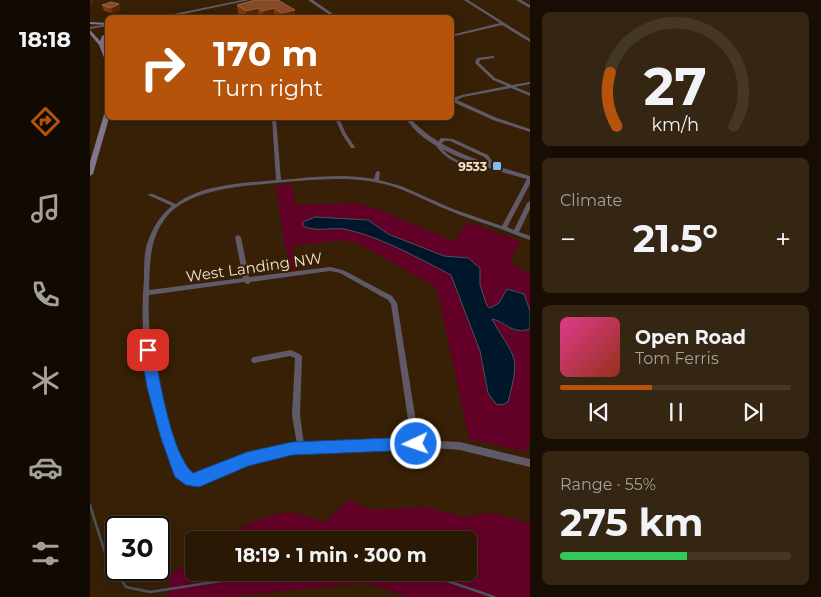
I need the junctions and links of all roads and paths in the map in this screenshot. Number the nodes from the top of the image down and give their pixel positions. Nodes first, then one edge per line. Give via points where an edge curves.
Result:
1 (248, 0) edge
2 (258, 0) edge
3 (304, 0) edge
4 (310, 0) edge
5 (466, 0) edge
6 (518, 0) edge
7 (530, 7) edge
8 (322, 8) junction
9 (171, 15) edge
10 (195, 15) edge
11 (332, 15) edge
12 (90, 23) edge
13 (105, 24) edge
14 (502, 24) junction
15 (105, 25) edge
16 (105, 30) edge
17 (90, 31) edge
18 (454, 35) edge
19 (105, 36) edge
20 (530, 41) edge
21 (101, 45) junction
22 (105, 54) edge
23 (493, 57) dead end
24 (530, 83) edge
25 (510, 87) junction
26 (530, 95) edge
27 (454, 100) edge
28 (454, 101) edge
29 (105, 120) edge
30 (274, 120) edge
31 (338, 120) edge
32 (410, 120) edge
33 (530, 131) edge
34 (352, 147) dead end
35 (378, 172) dead end
36 (90, 174) edge
37 (530, 178) edge
38 (280, 181) junction
39 (376, 181) junction
40 (151, 195) dead end
41 (530, 203) edge
42 (176, 206) junction
43 (504, 228) junction
44 (516, 232) junction
45 (238, 237) dead end
46 (530, 238) edge
47 (247, 282) junction
48 (146, 293) junction
49 (254, 360) dead end
50 (416, 444) junction
51 (301, 448) junction
52 (530, 462) edge

1 - 9 street
2 - 10 street
3 - 8 street
4 - 8 street
5 - 14 street
6 - 7 street
8 - 11 street
12 - 13 main road
14 - 18 street
14 - 20 street
15 - 17 street
16 - 17 street
17 - 21 main road
19 - 21 main road
21 - 22 main road
23 - 25 street via 476,61 490,77
24 - 25 street
25 - 26 street
25 - 27 street
28 - 33 street
29 - 36 main road
30 - 38 street
31 - 34 street
32 - 37 street via 439,143 489,165
35 - 39 street
37 - 43 street
38 - 39 street via 330,177
38 - 42 street via 211,190
39 - 43 street via 397,186
40 - 42 street
41 - 44 street
42 - 48 street via 155,228 150,244
43 - 44 street
44 - 46 street
45 - 47 street
47 - 48 street, West Landing NW
47 - 50 street, West Landing NW via 335,269 390,298 397,315
48 - 51 street via 148,350 154,387 167,435 185,477 196,481 247,459
49 - 51 street via 290,353 298,357 296,416
50 - 51 street
50 - 52 street via 460,446

